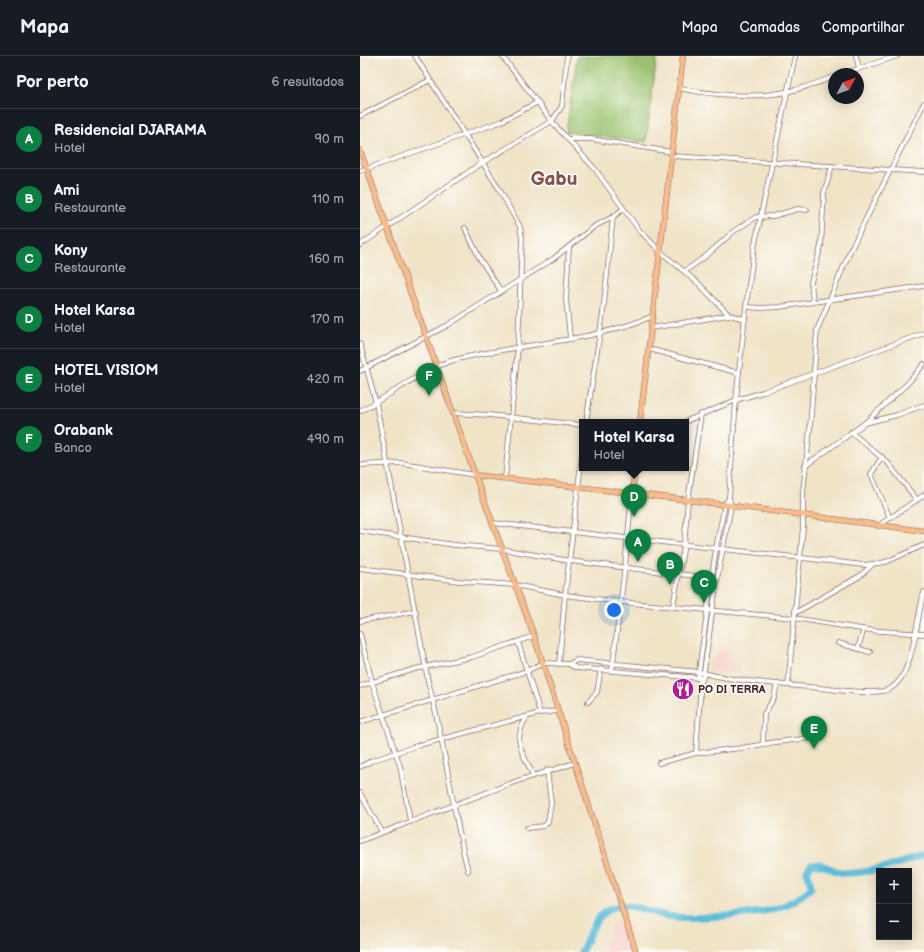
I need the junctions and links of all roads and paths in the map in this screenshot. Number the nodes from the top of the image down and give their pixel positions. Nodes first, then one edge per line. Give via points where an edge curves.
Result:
1 (415, 56) edge
2 (502, 56) edge
3 (567, 56) edge
4 (683, 56) edge
5 (795, 56) edge
6 (856, 56) edge
7 (897, 56) edge
8 (859, 68) joint
9 (828, 79) edge
10 (430, 80) junction
11 (679, 88) junction
12 (789, 92) junction
13 (538, 102) junction
14 (924, 103) edge
15 (360, 116) edge
16 (552, 120) junction
17 (464, 134) junction
18 (568, 138) junction
19 (360, 150) edge
20 (672, 154) junction
21 (772, 162) junction
22 (482, 163) junction
23 (832, 166) junction
24 (366, 168) junction
25 (360, 170) edge
26 (889, 171) junction
27 (924, 172) edge
28 (623, 209) junction
29 (807, 210) dead end
30 (613, 217) junction
31 (760, 217) junction
32 (387, 226) junction
33 (465, 228) dead end
34 (360, 245) edge
35 (569, 247) junction
36 (661, 252) junction
37 (685, 271) junction
38 (522, 278) junction
39 (924, 286) edge
40 (501, 291) junction
41 (830, 299) junction
42 (813, 302) junction
43 (746, 307) junction
44 (729, 315) junction
45 (653, 316) junction
46 (745, 319) junction
47 (651, 328) junction
48 (924, 333) edge
49 (598, 334) junction
50 (427, 337) junction
51 (570, 338) junction
52 (360, 344) edge
53 (518, 347) junction
54 (649, 349) junction
55 (924, 364) edge
56 (436, 366) junction
57 (366, 368) junction
58 (360, 371) edge
59 (814, 372) junction
60 (739, 373) junction
61 (736, 400) junction
62 (376, 403) junction
63 (924, 405) edge
64 (360, 411) edge
65 (452, 413) junction
66 (701, 414) junction
67 (511, 418) junction
68 (586, 419) edge
69 (640, 419) edge
70 (689, 420) edge
71 (865, 423) junction
72 (579, 425) edge
73 (851, 432) junction
74 (882, 457) junction
75 (388, 463) junction
76 (360, 466) edge
77 (805, 466) junction
78 (580, 471) edge
79 (635, 471) edge
80 (475, 475) junction
81 (505, 478) junction
82 (579, 487) junction
83 (632, 493) junction
84 (924, 494) edge
85 (729, 498) junction
86 (688, 500) junction
87 (917, 500) junction
88 (724, 504) junction
89 (731, 506) junction
90 (802, 515) junction
91 (890, 518) junction
92 (493, 523) junction
93 (878, 526) junction
94 (360, 531) edge
95 (574, 531) junction
96 (924, 531) edge
97 (402, 537) junction
98 (628, 538) junction
99 (924, 544) edge
100 (684, 545) junction
101 (716, 548) junction
102 (723, 548) junction
103 (502, 549) junction
104 (799, 558) junction
105 (570, 561) junction
106 (873, 565) junction
107 (626, 566) junction
108 (360, 568) edge
109 (679, 573) junction
110 (409, 575) junction
111 (712, 578) junction
112 (515, 585) junction
113 (924, 592) edge
114 (566, 595) junction
115 (621, 602) junction
116 (673, 606) junction
117 (708, 610) junction
118 (714, 610) junction
119 (416, 611) junction
120 (794, 613) junction
121 (794, 618) junction
122 (360, 621) edge
123 (864, 629) junction
124 (360, 634) edge
125 (916, 634) junction
126 (924, 634) edge
127 (534, 636) junction
128 (518, 642) junction
129 (838, 643) dead end
130 (858, 648) junction
131 (870, 652) dead end
132 (543, 663) junction
133 (613, 663) junction
134 (559, 664) junction
135 (569, 664) junction
136 (425, 666) junction
137 (601, 669) junction
138 (527, 671) junction
139 (612, 671) junction
140 (702, 673) junction
141 (710, 676) junction
142 (701, 678) junction
143 (372, 682) junction
144 (776, 684) junction
145 (788, 685) junction
146 (360, 686) edge
147 (433, 699) junction
148 (588, 702) dead end
149 (557, 711) junction
150 (540, 713) junction
151 (384, 714) junction
152 (527, 717) junction
153 (360, 722) edge
154 (812, 738) dead end
155 (441, 739) junction
156 (763, 744) junction
157 (397, 753) junction
158 (696, 753) junction
159 (574, 763) junction
160 (658, 763) dead end
161 (360, 767) edge
162 (547, 770) junction
163 (533, 775) junction
164 (360, 793) edge
165 (453, 806) junction
166 (410, 821) junction
167 (527, 828) dead end
168 (382, 832) junction
169 (360, 841) edge
170 (468, 872) dead end
171 (636, 952) edge

1 - 10 street
2 - 13 street
3 - 16 street via 562,106
4 - 11 main road
5 - 12 street
6 - 8 street
7 - 8 street
9 - 12 street
10 - 15 street
10 - 17 street
11 - 12 street via 725,95
11 - 20 main road
12 - 21 street
13 - 16 street
13 - 17 street via 500,122
14 - 26 street
16 - 18 street
16 - 22 street
17 - 22 street
17 - 24 street
18 - 20 street via 592,138
18 - 28 street via 595,169
19 - 24 main road
20 - 21 street
20 - 36 main road
21 - 23 street
21 - 31 street
22 - 32 street
22 - 38 street via 520,227
23 - 26 street
23 - 42 street via 824,193 821,246 812,282
24 - 25 street
24 - 32 main road
26 - 27 street
26 - 41 street
28 - 30 street
28 - 36 street
29 - 31 street via 798,208 773,216
30 - 35 street via 595,226
30 - 49 street via 603,313
31 - 37 street via 747,222
31 - 43 street
32 - 34 street
32 - 50 main road
33 - 40 street via 477,254
35 - 38 street
35 - 51 street via 566,304
36 - 37 street
36 - 45 main road
37 - 44 street
38 - 40 street
38 - 53 street
39 - 41 street
40 - 50 street
41 - 42 street
41 - 59 street via 817,330
42 - 43 street via 771,308
43 - 46 street
44 - 46 street
44 - 47 street
45 - 47 main road
45 - 49 street
46 - 60 street
47 - 54 main road
48 - 59 street
49 - 51 street
49 - 68 street
50 - 56 main road
50 - 57 street
51 - 53 street
52 - 57 street
53 - 56 street
53 - 67 street
54 - 60 street
54 - 69 main road
55 - 71 street via 908,383
56 - 62 street
56 - 65 main road
57 - 58 street
57 - 62 street
59 - 61 street
59 - 77 street
60 - 61 street
61 - 66 street
61 - 85 street
62 - 64 street
62 - 75 street
63 - 71 street
65 - 67 street
65 - 80 main road
66 - 70 street
66 - 86 street
67 - 72 street
67 - 81 street
71 - 73 street
73 - 74 street
73 - 77 street
74 - 87 street
74 - 91 street via 871,474
75 - 76 street
75 - 80 street
75 - 97 street
77 - 90 street
78 - 82 street
79 - 83 main road
80 - 81 main road
80 - 92 main road
81 - 82 main road
82 - 83 main road
82 - 95 street
83 - 86 main road
83 - 98 street
84 - 87 street
85 - 88 street
85 - 89 street
86 - 88 main road
86 - 100 street
87 - 91 street
88 - 89 main road
88 - 101 street
89 - 90 main road
89 - 102 street
90 - 93 main road
90 - 104 street
91 - 93 street
92 - 95 street
92 - 103 main road
93 - 96 main road
94 - 97 street
95 - 98 street
95 - 105 street
97 - 103 street
97 - 110 street
98 - 100 street
98 - 107 street
99 - 106 street via 886,562
100 - 101 street
100 - 109 street
101 - 102 street
101 - 111 street
102 - 104 street
102 - 118 street
103 - 105 street
103 - 112 main road
104 - 106 street
104 - 120 street
105 - 107 street
105 - 114 street
106 - 120 street via 860,576
107 - 109 street
107 - 115 street
108 - 110 street
109 - 111 street
109 - 116 street
110 - 112 street
110 - 119 street
111 - 117 street
112 - 114 street
112 - 127 main road
113 - 125 street
114 - 115 street
114 - 134 street
115 - 116 street
115 - 133 street
116 - 117 street
117 - 118 street
117 - 140 street
118 - 121 street
118 - 140 street
119 - 122 street
119 - 136 street
120 - 121 street
121 - 123 street
121 - 145 street
123 - 125 street
123 - 130 street
124 - 143 street
125 - 126 street
125 - 145 street via 904,672 889,690 864,692
127 - 128 street
127 - 132 main road
128 - 136 street via 472,657
128 - 138 street
129 - 130 street
130 - 131 street
132 - 134 street
132 - 138 street
132 - 149 main road
133 - 135 street via 577,660
133 - 139 street
133 - 140 street
134 - 135 street
135 - 137 street via 576,668
136 - 143 street
136 - 147 street
137 - 139 street
137 - 148 street via 597,692
138 - 147 street
138 - 150 street
139 - 142 street
140 - 141 street
140 - 142 street
141 - 142 street
141 - 144 street
142 - 158 street
143 - 146 street
143 - 151 street
144 - 145 street
144 - 156 street via 774,698 764,714
147 - 151 street
147 - 155 street
149 - 150 street
149 - 159 main road
150 - 152 street
151 - 153 street
151 - 157 street
152 - 155 street
152 - 163 street via 520,728 518,738
154 - 156 street
155 - 157 street
155 - 165 street
156 - 158 street
157 - 161 street
157 - 166 street
158 - 160 street
159 - 162 street
159 - 171 main road
162 - 163 street
162 - 167 street via 551,803 548,822 544,826
163 - 165 street
164 - 168 street
165 - 166 street
165 - 170 street
166 - 168 street
168 - 169 street

